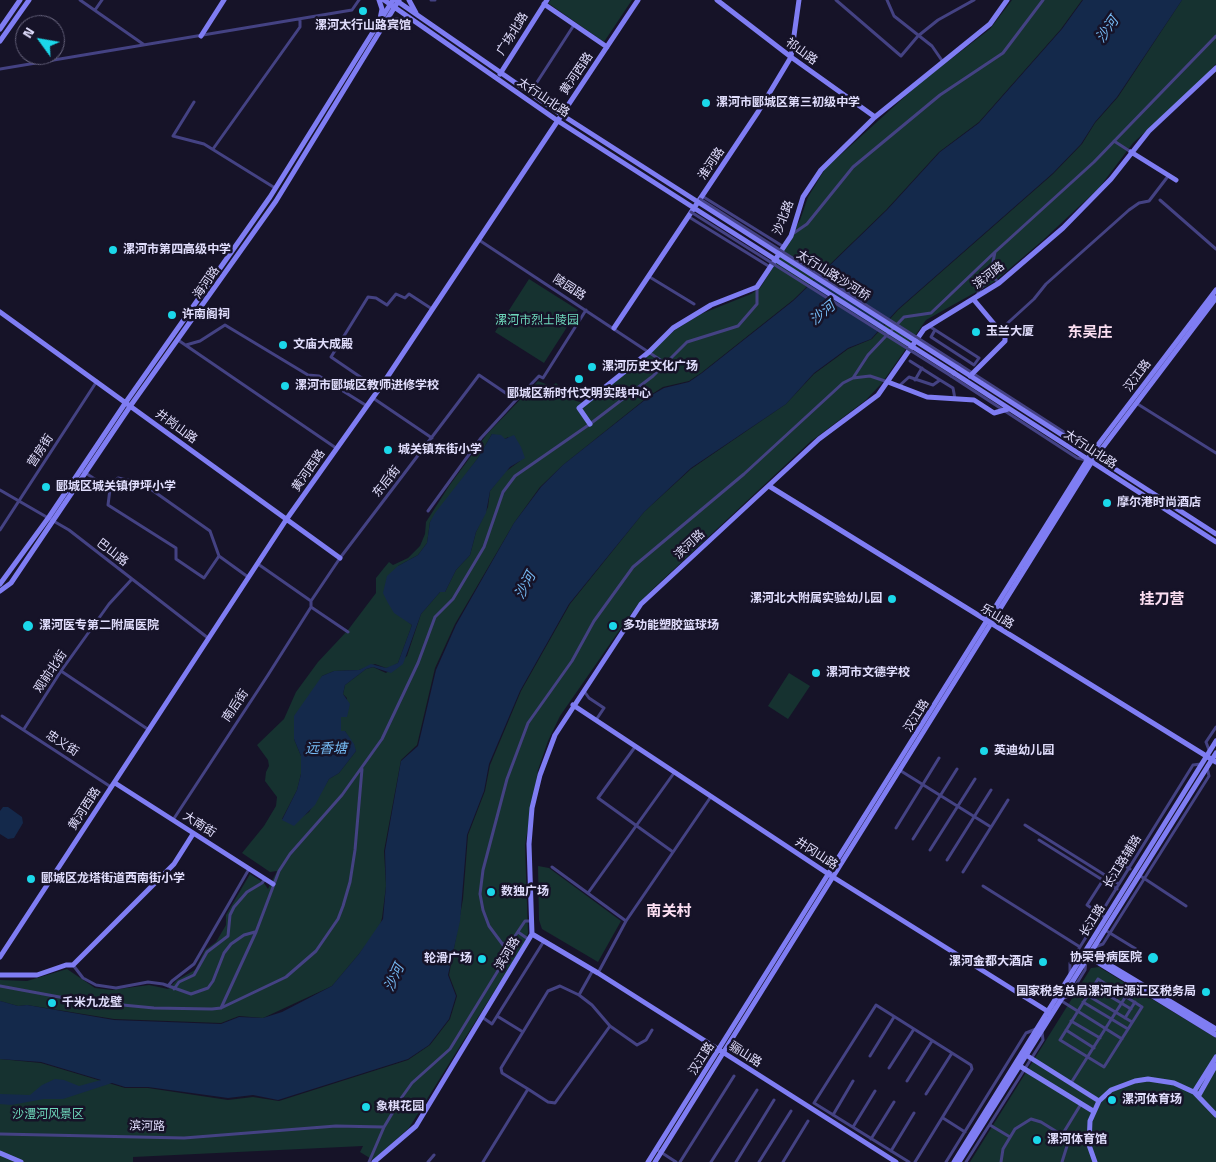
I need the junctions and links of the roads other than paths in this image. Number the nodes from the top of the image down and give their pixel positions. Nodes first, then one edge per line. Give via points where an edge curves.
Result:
1 (20, 0) edge
2 (29, 0) edge
3 (80, 0) edge
4 (102, 0) edge
5 (224, 0) edge
6 (359, 0) edge
7 (379, 0) edge
8 (384, 0) edge
9 (409, 0) edge
10 (431, 0) edge
11 (435, 0) edge
12 (638, 0) edge
13 (717, 0) edge
14 (799, 0) edge
15 (836, 0) edge
16 (887, 0) edge
17 (974, 0) edge
18 (1007, 0) edge
19 (1043, 0) edge
20 (395, 2) edge
21 (545, 2) edge
22 (95, 10) junction
23 (416, 18) junction
24 (300, 19) junction
25 (380, 24) junction
26 (574, 25) junction
27 (0, 29) edge
28 (202, 36) junction
29 (918, 36) junction
30 (1216, 36) edge
31 (0, 41) edge
32 (144, 44) junction
33 (607, 47) junction
34 (791, 58) junction
35 (943, 62) junction
36 (0, 68) edge
37 (1216, 68) edge
38 (501, 73) junction
39 (497, 79) junction
40 (530, 93) junction
41 (194, 102) dead end
42 (562, 114) junction
43 (875, 117) junction
44 (558, 121) junction
45 (1114, 140) junction
46 (213, 149) junction
47 (1131, 152) junction
48 (1169, 175) junction
49 (1176, 180) dead end
50 (276, 188) junction
51 (700, 199) junction
52 (1160, 200) dead end
53 (691, 212) junction
54 (791, 236) junction
55 (479, 240) junction
56 (784, 247) junction
57 (1216, 249) edge
58 (995, 252) junction
59 (770, 267) junction
60 (990, 274) junction
61 (648, 276) junction
62 (999, 283) junction
63 (757, 287) junction
64 (1216, 290) edge
65 (1216, 298) edge
66 (974, 300) junction
67 (694, 304) dead end
68 (432, 309) junction
69 (586, 310) junction
70 (0, 312) edge
71 (929, 325) junction
72 (614, 328) junction
73 (936, 330) junction
74 (1000, 330) junction
75 (178, 340) junction
76 (186, 345) junction
77 (650, 352) junction
78 (910, 361) dead end
79 (665, 363) junction
80 (922, 368) junction
81 (956, 370) junction
82 (972, 374) junction
83 (853, 378) junction
84 (915, 380) junction
85 (940, 380) junction
86 (97, 381) junction
87 (888, 382) junction
88 (898, 386) junction
89 (379, 390) junction
90 (373, 398) junction
91 (955, 399) junction
92 (516, 400) junction
93 (1136, 403) junction
94 (128, 404) junction
95 (367, 406) junction
96 (1006, 409) junction
97 (590, 424) junction
98 (432, 438) junction
99 (337, 448) junction
100 (1216, 453) edge
101 (1093, 456) junction
102 (1089, 462) junction
103 (83, 471) junction
104 (769, 486) junction
105 (110, 489) junction
106 (0, 490) edge
107 (19, 501) junction
108 (428, 511) dead end
109 (51, 519) junction
110 (286, 520) junction
111 (0, 530) edge
112 (1216, 534) edge
113 (1216, 542) edge
114 (219, 556) junction
115 (340, 558) junction
116 (258, 564) junction
117 (249, 577) junction
118 (132, 579) junction
119 (0, 584) edge
120 (0, 591) edge
121 (311, 601) junction
122 (310, 607) junction
123 (989, 623) junction
124 (348, 632) dead end
125 (208, 638) junction
126 (60, 672) junction
127 (583, 690) junction
128 (573, 705) junction
129 (2, 716) dead end
130 (596, 720) junction
131 (1216, 726) edge
132 (24, 729) junction
133 (149, 730) junction
134 (1216, 741) edge
135 (635, 747) junction
136 (1213, 756) edge
137 (939, 758) dead end
138 (1204, 766) junction
139 (362, 769) junction
140 (957, 769) dead end
141 (901, 771) junction
142 (674, 773) junction
143 (975, 779) dead end
144 (922, 784) junction
145 (113, 785) junction
146 (991, 790) dead end
147 (940, 796) junction
148 (710, 798) junction
149 (1008, 800) dead end
150 (958, 806) junction
151 (974, 817) junction
152 (172, 820) junction
153 (1025, 825) dead end
154 (636, 826) junction
155 (991, 827) junction
156 (896, 828) dead end
157 (193, 834) junction
158 (1133, 836) dead end
159 (914, 838) dead end
160 (1039, 840) dead end
161 (930, 850) dead end
162 (673, 852) junction
163 (947, 860) dead end
164 (1118, 861) junction
165 (552, 867) dead end
166 (1129, 869) junction
167 (249, 870) junction
168 (963, 872) dead end
169 (1139, 875) junction
170 (831, 876) junction
171 (1108, 877) junction
172 (264, 879) junction
173 (1103, 880) junction
174 (273, 884) junction
175 (1119, 884) junction
176 (983, 886) dead end
177 (1116, 888) junction
178 (1122, 892) junction
179 (588, 893) junction
180 (1186, 906) dead end
181 (1100, 914) junction
182 (1106, 918) junction
183 (530, 921) junction
184 (626, 921) junction
185 (256, 932) junction
186 (518, 932) junction
187 (1107, 932) junction
188 (530, 937) junction
189 (544, 941) junction
190 (511, 942) junction
191 (503, 944) junction
192 (1080, 947) junction
193 (1136, 949) dead end
194 (507, 956) junction
195 (1087, 956) junction
196 (0, 957) edge
197 (73, 965) junction
198 (596, 972) junction
199 (0, 975) edge
200 (1070, 977) junction
201 (0, 986) edge
202 (168, 986) junction
203 (1093, 986) junction
204 (1133, 986) junction
205 (174, 989) junction
206 (578, 995) junction
207 (1088, 995) junction
208 (1126, 996) junction
209 (227, 997) junction
210 (1060, 1000) junction
211 (233, 1002) junction
212 (1083, 1002) junction
213 (1135, 1002) junction
214 (1122, 1003) junction
215 (221, 1008) junction
216 (1131, 1009) junction
217 (1078, 1011) junction
218 (1116, 1012) junction
219 (1050, 1013) junction
220 (497, 1016) junction
221 (482, 1017) junction
222 (894, 1017) junction
223 (1125, 1018) junction
224 (1112, 1019) junction
225 (1072, 1021) junction
226 (1132, 1022) junction
227 (610, 1026) junction
228 (914, 1029) junction
229 (1106, 1029) junction
230 (1128, 1029) junction
231 (1216, 1029) edge
232 (652, 1030) dead end
233 (1039, 1030) junction
234 (1066, 1030) junction
235 (523, 1032) junction
236 (1216, 1036) edge
237 (1100, 1038) junction
238 (1122, 1039) junction
239 (932, 1041) junction
240 (1094, 1048) junction
241 (722, 1052) junction
242 (952, 1053) junction
243 (870, 1056) dead end
244 (1029, 1057) junction
245 (1088, 1057) junction
246 (1216, 1057) edge
247 (1216, 1065) edge
248 (1020, 1066) junction
249 (889, 1068) dead end
250 (734, 1076) dead end
251 (853, 1081) dead end
252 (907, 1081) dead end
253 (1071, 1083) junction
254 (528, 1089) junction
255 (757, 1090) dead end
256 (875, 1091) dead end
257 (1196, 1093) junction
258 (926, 1094) dead end
259 (774, 1100) dead end
260 (1099, 1100) junction
261 (894, 1102) dead end
262 (1081, 1103) junction
263 (1216, 1110) edge
264 (791, 1111) dead end
265 (1093, 1111) junction
266 (914, 1113) dead end
267 (833, 1115) junction
268 (1216, 1115) edge
269 (943, 1118) junction
270 (808, 1122) dead end
271 (990, 1125) junction
272 (384, 1127) junction
273 (853, 1127) junction
274 (374, 1128) junction
275 (965, 1132) junction
276 (0, 1134) edge
277 (1062, 1135) junction
278 (379, 1138) junction
279 (1010, 1138) junction
280 (871, 1139) junction
281 (659, 1151) junction
282 (891, 1151) junction
283 (0, 1153) edge
284 (434, 1155) dead end
285 (21, 1162) edge
286 (369, 1162) edge
287 (374, 1162) edge
288 (428, 1162) edge
289 (483, 1162) edge
290 (648, 1162) edge
291 (655, 1162) edge
292 (676, 1162) edge
293 (680, 1162) edge
294 (711, 1162) edge
295 (736, 1162) edge
296 (759, 1162) edge
297 (783, 1162) edge
298 (896, 1162) edge
299 (909, 1162) edge
300 (915, 1162) edge
301 (946, 1162) edge
302 (954, 1162) edge
303 (960, 1162) edge
304 (966, 1162) edge
305 (1001, 1162) edge
306 (1062, 1162) edge
307 (1096, 1162) edge

1 - 27 street
2 - 31 street
3 - 22 street
4 - 22 street
5 - 28 street
6 - 24 street via 352,10
7 - 25 street via 382,9
8 - 20 street, 太行山北路
9 - 23 street
10 - 11 street
12 - 33 street, 黄河西路
13 - 34 street, 祁山路
14 - 34 street, 淮河路
15 - 29 street via 901,56
16 - 29 street via 894,16
17 - 29 street via 938,20
18 - 35 street, 沙北路 via 990,24
19 - 54 street via 1003,53 940,95 853,167 807,224
20 - 23 street, 太行山北路
20 - 25 street, 海河路
21 - 26 street
21 - 38 street, 广场北路
22 - 32 street
23 - 25 street
23 - 38 street, 太行山北路
23 - 39 street, 太行山北路
24 - 28 street
24 - 46 street via 300,27
25 - 50 street, 海河路
25 - 75 street, 海河路 via 276,201
26 - 33 street
26 - 40 street
28 - 32 street
29 - 35 street via 932,46
30 - 45 street
32 - 36 street
33 - 42 street, 黄河西路
34 - 43 street, 祁山路
34 - 51 street, 淮河路
35 - 43 street, 沙北路
37 - 47 street, 滨河路
38 - 39 street, 广场北路
38 - 40 street, 太行山北路
39 - 44 street, 太行山北路
40 - 42 street, 太行山北路
41 - 46 street via 173,136
42 - 44 street, 黄河西路
42 - 51 street, 太行山北路
43 - 54 street, 沙北路 via 814,178 803,197
44 - 53 street, 太行山北路
44 - 55 street, 黄河西路
45 - 47 street
45 - 58 street
46 - 50 street
47 - 48 street
47 - 62 street, 滨河路 via 1095,197
48 - 49 street
48 - 74 street via 1149,201 1129,210
50 - 94 street, 海河路
51 - 53 street, 淮河路
51 - 56 street
51 - 81 street, 太行山路沙河桥, bridge
52 - 57 street
53 - 59 street
53 - 61 street, 淮河路
53 - 81 street, 太行山路沙河桥, bridge
54 - 56 street, 沙北路
55 - 68 street, 黄河西路
55 - 69 street, 陵园路
56 - 59 street, 沙北路
58 - 60 street
58 - 83 street via 931,313 904,317 868,355
59 - 63 street, 沙北路
60 - 62 street
60 - 66 street
61 - 67 street
61 - 72 street, 淮河路
62 - 66 street, 滨河路
63 - 77 street via 689,317
63 - 79 street via 757,304 738,326 687,342
64 - 101 street, 汉江路
65 - 93 street, 汉江路
66 - 71 street, 滨河路
66 - 74 street
68 - 89 street, 黄河西路
68 - 89 street via 409,294 405,298 396,294 387,305 368,296 330,357
69 - 72 street, 陵园路
69 - 92 street via 542,378 539,376
70 - 86 street, 井岗山路
71 - 73 street
71 - 87 street, 滨河路
72 - 77 street, 陵园路
73 - 73 street via 979,358 974,365 931,337
74 - 82 street via 1005,341
75 - 76 street
75 - 94 street, 海河路
76 - 95 street via 200,342 225,325
76 - 99 street
77 - 79 street, 陵园路
77 - 97 street via 579,408
78 - 80 street
79 - 97 street via 653,376
80 - 84 street
80 - 85 street
81 - 82 street, 太行山北路
81 - 96 street, 太行山北路
82 - 101 street, 太行山北路
83 - 87 street via 870,376
83 - 191 street via 843,383 744,474 633,567 528,723 502,795 482,874 480,894 483,910 489,926
84 - 85 street via 933,385
84 - 88 street via 909,377
85 - 91 street via 953,388
86 - 94 street, 井岗山路
86 - 107 street, 营房街
87 - 88 street
87 - 104 street, 滨河路 via 878,395 832,428
88 - 91 street via 928,397
89 - 90 street, 黄河西路
90 - 95 street, 黄河西路
90 - 98 street
91 - 96 street via 974,400 994,413
92 - 98 street, 东后街 via 479,375
92 - 108 street via 486,432
93 - 100 street
93 - 101 street, 汉江路
94 - 103 street, 海河路
94 - 110 street, 井岗山路
95 - 99 street, 黄河西路
96 - 102 street, 太行山北路
97 - 139 street via 515,476 502,492 484,547 453,598 435,617 399,707
98 - 115 street, 东后街
99 - 110 street, 黄河西路
101 - 102 street, 汉江路
101 - 112 street, 太行山北路
102 - 113 street, 太行山北路
102 - 123 street, 汉江路
103 - 105 street
103 - 109 street, 海河路
104 - 123 street, 乐山路
104 - 127 street, 滨河路 via 641,604
105 - 114 street via 118,478 142,482 210,531
105 - 114 street via 108,505 176,548 176,559 204,578
106 - 107 street, 巴山路
107 - 109 street, 巴山路
107 - 111 street, 营房街
109 - 118 street, 巴山路
109 - 119 street, 海河路
109 - 120 street, 海河路 via 11,583
110 - 115 street, 井岗山路
110 - 116 street, 黄河西路
114 - 117 street
115 - 121 street, 东后街
116 - 117 street, 黄河西路
116 - 121 street
117 - 125 street, 黄河西路
118 - 125 street, 巴山路
118 - 126 street, 观前北街 via 109,604
121 - 122 street, 南后街
122 - 124 street
122 - 152 street, 南后街
123 - 136 street, 乐山路
123 - 141 street, 汉江路
123 - 170 street, 汉江路
125 - 133 street, 黄河西路
126 - 132 street, 观前北街
126 - 133 street
127 - 128 street, 滨河路
127 - 130 street via 604,708
128 - 130 street, 井冈山路
128 - 183 street, 滨河路 via 555,736 532,808
129 - 132 street, 忠义街
130 - 135 street, 井冈山路
131 - 136 street via 1206,742
132 - 145 street, 忠义街
133 - 145 street, 黄河西路
134 - 136 street, 长江路
135 - 142 street, 井冈山路
135 - 154 street via 598,798
136 - 138 street, 长江路
137 - 144 street
138 - 166 street, 长江路辅路 via 1193,766
138 - 169 street, 长江路
139 - 174 street via 290,854
139 - 211 street via 350,882 338,919 316,951 286,977
140 - 147 street
141 - 144 street
141 - 170 street, 汉江路
142 - 148 street, 井冈山路
142 - 154 street
143 - 150 street
144 - 147 street
144 - 156 street
145 - 152 street, 大南街
145 - 196 street, 黄河西路
146 - 151 street
147 - 150 street
147 - 159 street
148 - 162 street
148 - 170 street, 井冈山路
149 - 155 street
150 - 151 street
150 - 161 street
151 - 155 street
151 - 163 street
152 - 157 street, 大南街
153 - 171 street
154 - 162 street
154 - 179 street
155 - 168 street
157 - 167 street, 大南街
157 - 197 street via 174,864
158 - 164 street
160 - 173 street
162 - 184 street
164 - 166 street
164 - 171 street
165 - 179 street
166 - 169 street
166 - 175 street, 长江路辅路
167 - 172 street, 大南街
167 - 202 street via 194,964
169 - 178 street, 长江路
169 - 180 street
169 - 187 street, 长江路
170 - 219 street, 井冈山路
170 - 241 street, 汉江路
171 - 175 street
172 - 174 street, 大南街
172 - 205 street via 246,892 234,907 228,936 207,952 199,971 179,982
173 - 177 street
173 - 181 street via 1087,905
174 - 185 street
175 - 177 street, 长江路辅路
176 - 192 street
177 - 178 street
177 - 181 street, 长江路辅路
178 - 182 street, 长江路
179 - 184 street
181 - 182 street
181 - 192 street, 长江路辅路
182 - 195 street, 长江路
183 - 186 street via 525,921
183 - 188 street, 滨河路
184 - 198 street
185 - 205 street via 244,935 224,953 208,988 191,994
185 - 209 street
186 - 188 street
186 - 190 street
187 - 193 street
187 - 195 street, 长江路
188 - 189 street, 骊山路
188 - 221 street, 滨河路
189 - 198 street, 骊山路
189 - 220 street
190 - 191 street
190 - 194 street
191 - 194 street
192 - 200 street, 长江路辅路 via 1070,964
194 - 272 street via 450,1049 412,1083
195 - 200 street, 长江路
195 - 204 street
195 - 210 street, 长江路
195 - 231 street
197 - 199 street via 37,975
197 - 202 street via 83,978 96,985 116,988 148,982
198 - 206 street
198 - 241 street, 骊山路
200 - 219 street, 长江路
201 - 215 street via 141,1006
202 - 205 street
203 - 207 street
203 - 208 street via 1098,979
203 - 214 street
204 - 208 street
204 - 236 street
206 - 227 street via 592,1005
206 - 235 street via 563,987 552,988
207 - 212 street
207 - 218 street
208 - 213 street
208 - 214 street
209 - 211 street
209 - 215 street
210 - 217 street
210 - 219 street, 长江路
211 - 215 street
212 - 217 street
212 - 224 street
213 - 216 street
213 - 226 street via 1142,1006
214 - 216 street
214 - 218 street
216 - 223 street
217 - 225 street
217 - 229 street
218 - 223 street
218 - 224 street
219 - 233 street, 长江路
220 - 221 street via 492,1024
220 - 235 street
221 - 287 street, 滨河路 via 416,1126
222 - 228 street
222 - 243 street
222 - 267 street via 876,1005 814,1104
223 - 226 street
224 - 229 street
224 - 230 street
225 - 234 street
225 - 237 street
226 - 230 street
227 - 232 street via 637,1045 646,1040
227 - 254 street via 555,1103
228 - 239 street
228 - 249 street
229 - 237 street
229 - 238 street
230 - 238 street
233 - 244 street, 长江路
233 - 248 street, 长江路
233 - 275 street via 1026,1033
234 - 240 street
234 - 245 street via 1060,1040
235 - 254 street via 501,1070
237 - 240 street
238 - 245 street via 1104,1067
239 - 242 street
239 - 252 street
240 - 245 street
241 - 281 street, 汉江路
241 - 298 street, 骊山路
242 - 258 street
242 - 269 street via 971,1065 972,1070
244 - 248 street, 长江路
244 - 253 street
245 - 253 street
246 - 257 street
247 - 257 street
248 - 262 street
248 - 271 street
248 - 302 street, 长江路
248 - 303 street, 长江路
250 - 293 street
251 - 267 street
253 - 260 street
254 - 289 street
255 - 294 street
256 - 273 street
257 - 260 street via 1164,1080 1135,1080 1111,1090
257 - 263 street
257 - 268 street
259 - 295 street
260 - 265 street
261 - 280 street
262 - 265 street
262 - 277 street
264 - 296 street
265 - 307 street via 1089,1145
266 - 282 street
267 - 273 street
269 - 275 street
269 - 300 street
270 - 297 street
271 - 279 street
271 - 304 street
272 - 274 street, 滨河路
272 - 278 street
273 - 280 street
274 - 276 street, 滨河路 via 336,1126 184,1138
274 - 278 street
275 - 301 street
277 - 279 street via 1031,1119 1020,1124
277 - 306 street via 1067,1146
278 - 286 street
279 - 305 street via 1003,1149
280 - 282 street
281 - 290 street, 汉江路
281 - 291 street, 汉江路
281 - 292 street
282 - 299 street
283 - 285 street
284 - 288 street

